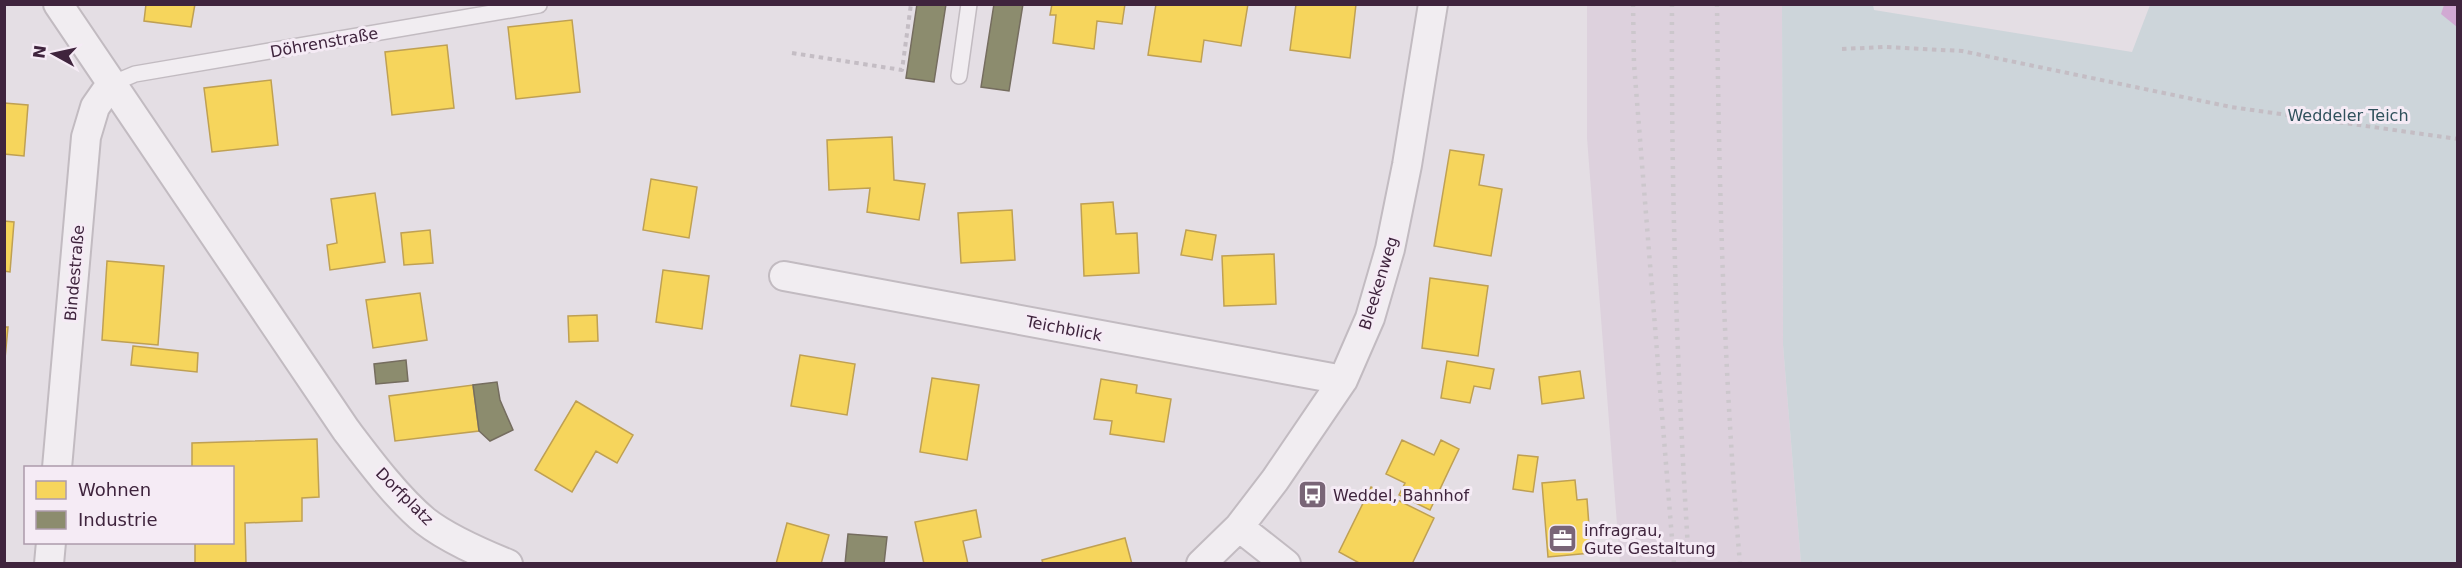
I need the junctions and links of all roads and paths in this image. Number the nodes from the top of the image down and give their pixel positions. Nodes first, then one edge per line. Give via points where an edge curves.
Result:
1 (58, 4) edge
2 (911, 4) edge
3 (969, 4) edge
4 (1433, 4) edge
5 (539, 5) edge
6 (1842, 49) dead end
7 (792, 53) dead end
8 (958, 76) dead end
9 (111, 84) junction
10 (2457, 139) edge
11 (784, 276) dead end
12 (1343, 380) junction
13 (57, 466) edge
14 (1239, 527) junction
15 (51, 544) edge
16 (49, 564) edge
17 (508, 564) edge
18 (1201, 564) edge
19 (1286, 564) edge

1 - 9 street
2 - 7 path via 902,70
3 - 8 lane
4 - 12 street, Bleekenweg via 1390,249 1370,318
5 - 9 lane, Döhrenstraße via 135,74
6 - 10 path via 1962,51 2231,107
9 - 13 street, Bindestraße via 95,107 86,137
9 - 17 street, Dorfplatz via 346,430 380,473 426,522 476,551
11 - 12 street, Teichblick
12 - 14 street, Bleekenweg
14 - 18 street, Bleekenweg
14 - 19 street
15 - 16 street

